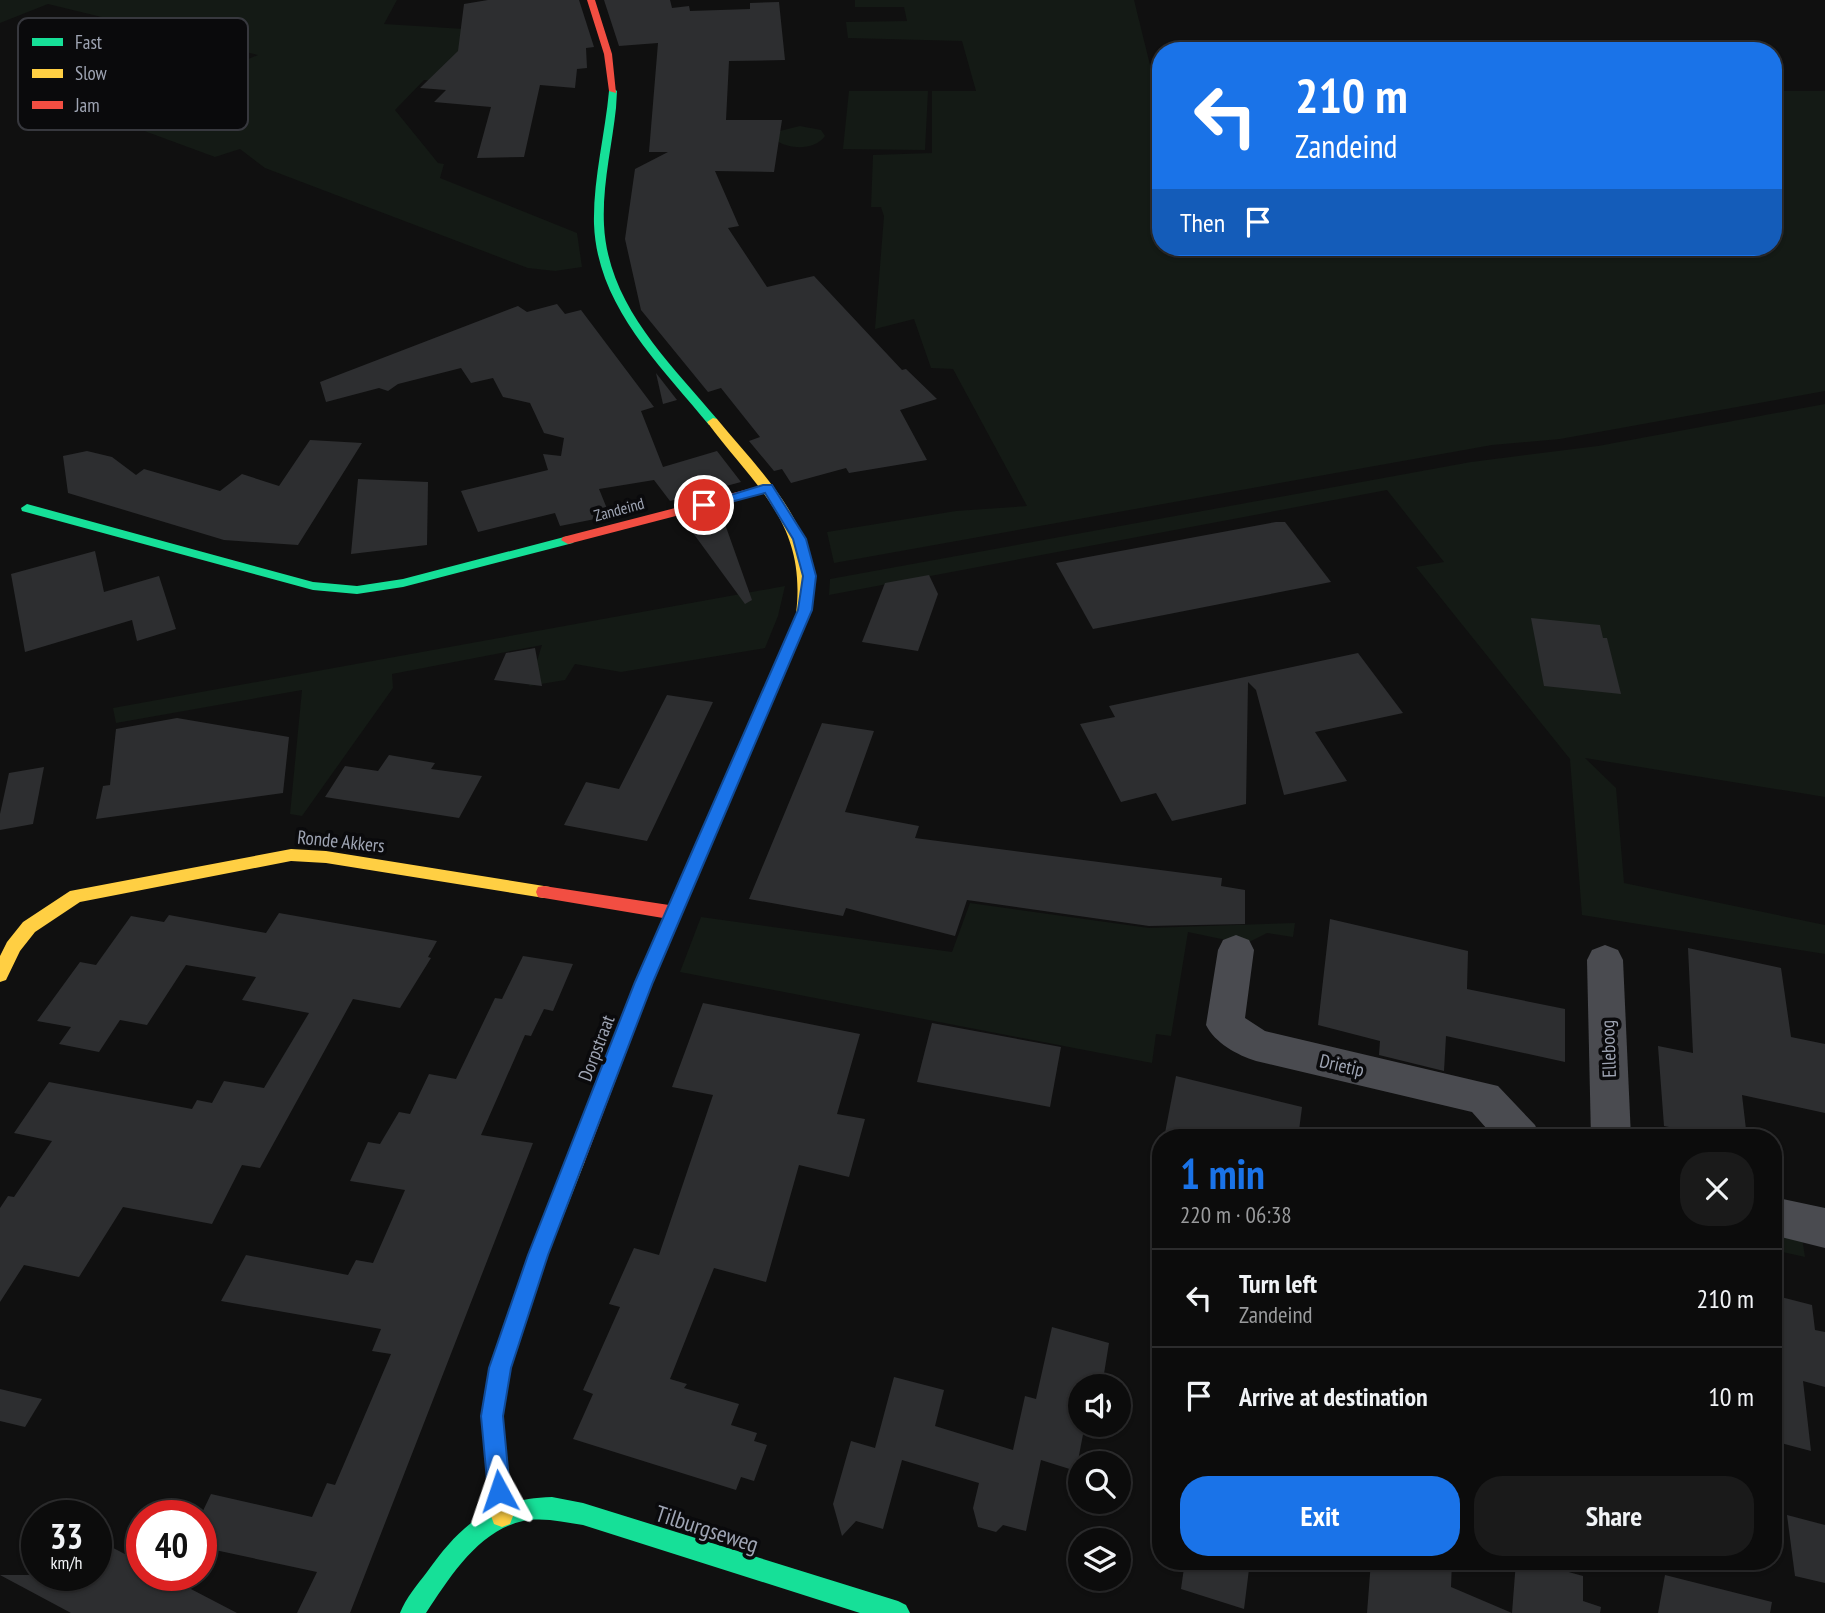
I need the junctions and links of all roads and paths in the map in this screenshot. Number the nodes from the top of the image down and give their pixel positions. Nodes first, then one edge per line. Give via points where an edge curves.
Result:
1 (591, 0) edge
2 (768, 488) junction
3 (27, 508) dead end
4 (675, 913) junction
5 (1236, 950) dead end
6 (1605, 960) dead end
7 (2, 964) edge
8 (1513, 1129) edge
9 (1611, 1129) edge
10 (1782, 1218) edge
11 (1825, 1228) edge
12 (502, 1517) junction
13 (412, 1613) edge
14 (898, 1613) edge

1 - 2 street via 605,36 614,89 597,230 604,278 618,303
2 - 3 street, Zandeind via 438,575 357,590 300,583
2 - 4 street, Dorpstraat via 800,539 810,576 805,610
4 - 7 street, Ronde Akkers via 291,855 76,897 44,912 19,935
4 - 12 street, Dorpstraat via 548,1229 500,1368 492,1416
5 - 8 street, Drietip via 1225,1025 1256,1045 1484,1098
6 - 9 street, Elleboog
10 - 11 street
12 - 13 street via 467,1541
12 - 14 street, Tilburgseweg via 528,1506 559,1507

